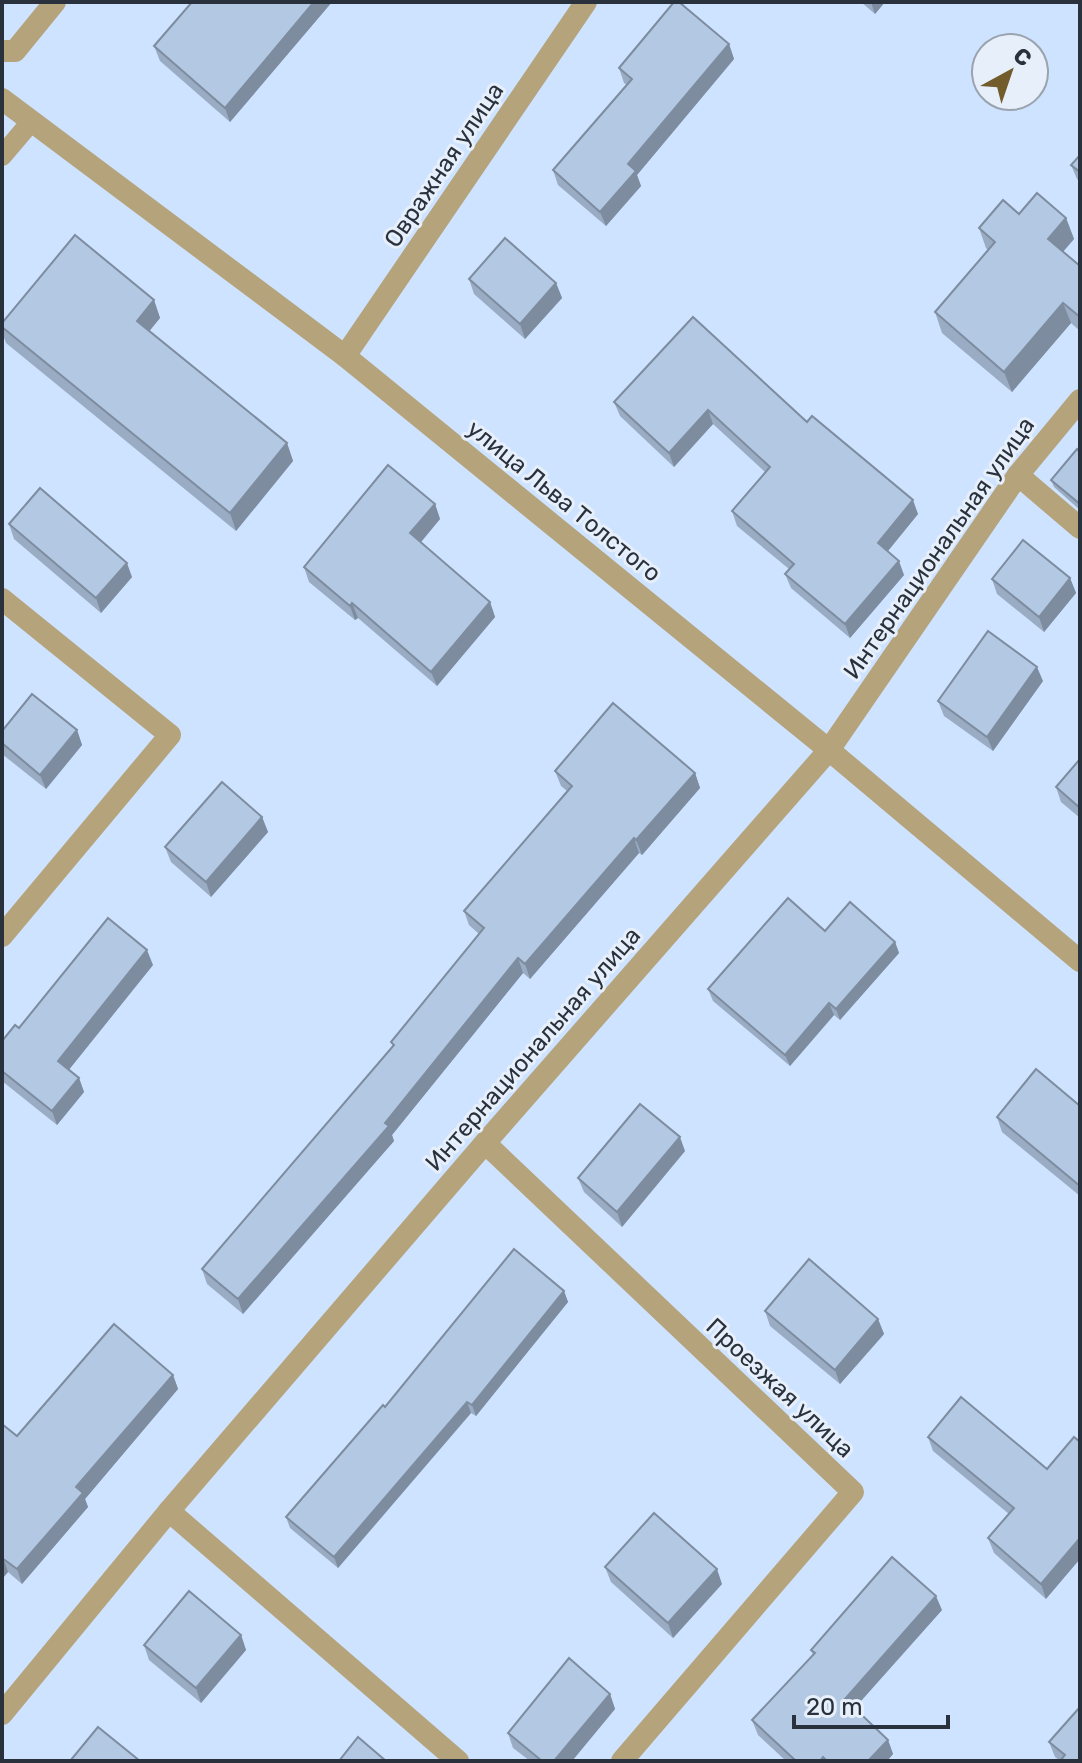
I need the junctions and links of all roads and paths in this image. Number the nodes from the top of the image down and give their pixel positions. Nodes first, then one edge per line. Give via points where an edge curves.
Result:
1 (55, 2) edge
2 (586, 2) edge
3 (2, 51) edge
4 (2, 99) edge
5 (30, 123) junction
6 (2, 156) edge
7 (345, 356) junction
8 (1080, 400) edge
9 (1018, 475) junction
10 (1080, 528) edge
11 (2, 599) edge
12 (829, 750) junction
13 (2, 936) edge
14 (1080, 961) edge
15 (485, 1143) junction
16 (169, 1511) junction
17 (2, 1714) edge
18 (458, 1761) edge
19 (622, 1761) edge

1 - 3 street via 15,51
2 - 7 street, Овражная улица
4 - 5 street, улица Льва Толстого
5 - 6 lane
5 - 7 street, улица Льва Толстого
7 - 12 street, улица Льва Толстого
8 - 9 street, Интернациональная улица
9 - 10 street
9 - 12 street, Интернациональная улица
11 - 13 street via 170,735
12 - 14 street, улица Льва Толстого
12 - 15 street, Интернациональная улица
15 - 16 street, Интернациональная улица
15 - 19 street, Проезжая улица via 853,1492
16 - 17 street, Интернациональная улица
16 - 18 street

